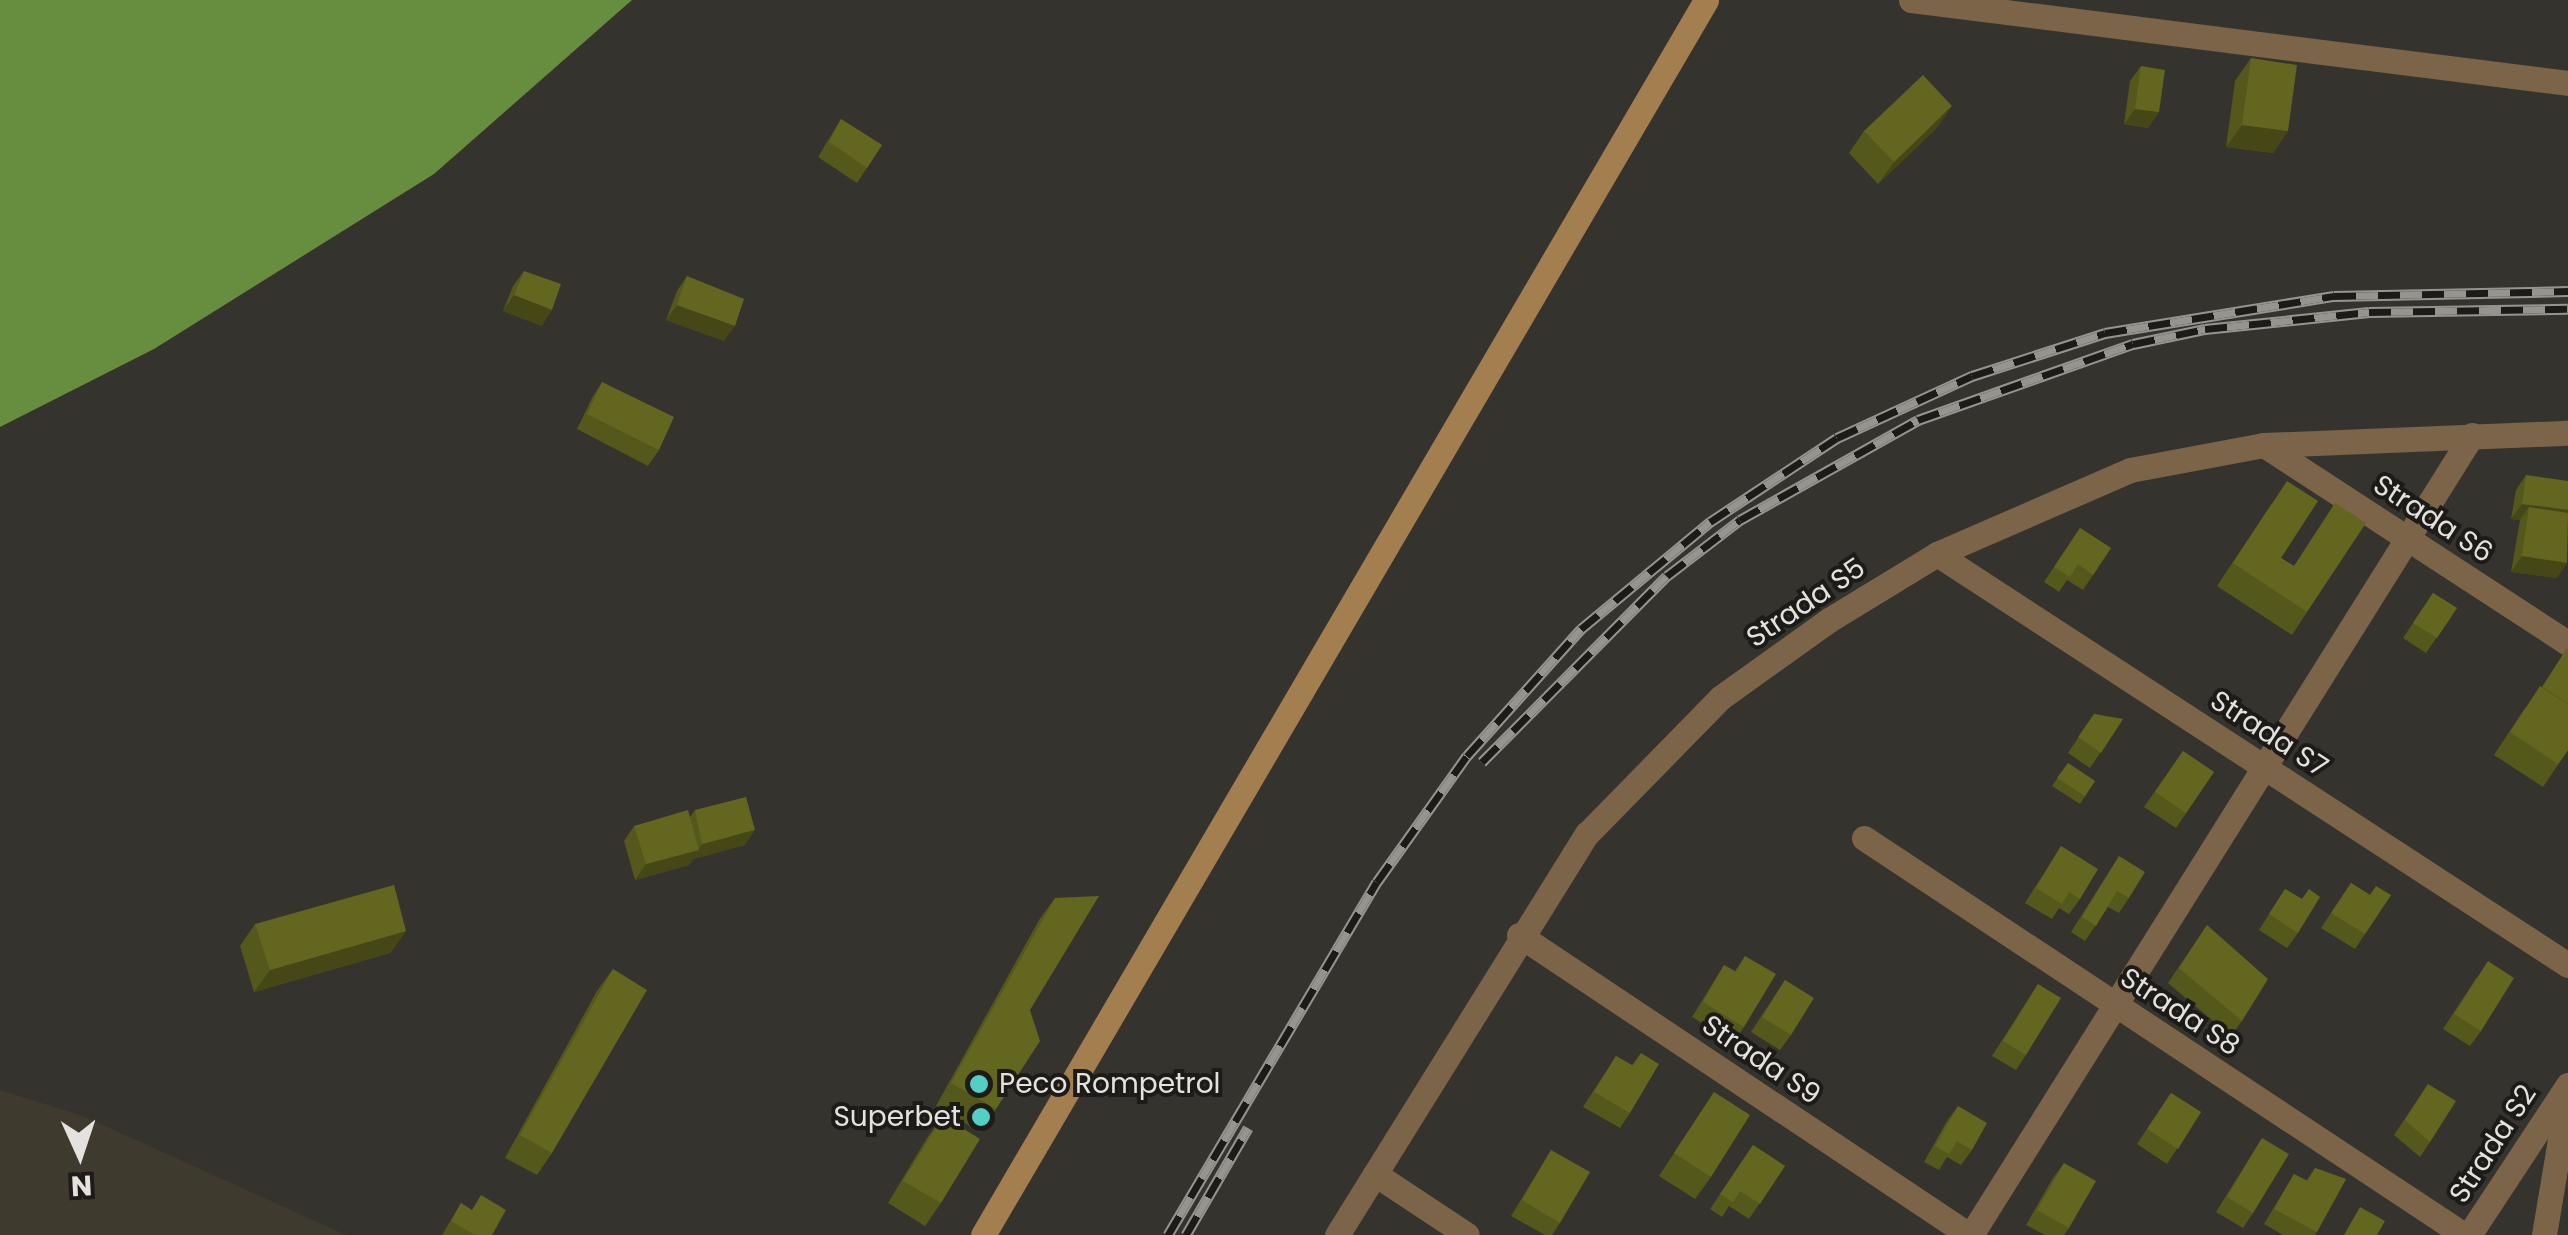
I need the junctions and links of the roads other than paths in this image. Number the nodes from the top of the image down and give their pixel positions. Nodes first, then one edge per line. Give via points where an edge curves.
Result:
1 (1706, 0) edge
2 (1911, 0) edge
3 (2568, 83) edge
4 (2472, 434) junction
5 (2568, 434) edge
6 (2264, 445) junction
7 (2408, 538) junction
8 (1937, 554) junction
9 (2568, 643) edge
10 (2264, 767) junction
11 (1864, 838) dead end
12 (1519, 935) junction
13 (2568, 965) edge
14 (2116, 1005) junction
15 (2568, 1088) edge
16 (1375, 1174) junction
17 (983, 1235) edge
18 (1337, 1235) edge
19 (1467, 1235) edge
20 (1970, 1235) edge
21 (2466, 1235) edge
22 (2544, 1235) edge

1 - 17 main road
2 - 3 street
4 - 5 street, Strada S5
4 - 6 street, Strada S5
4 - 7 street
6 - 7 street, Strada S6
6 - 8 street, Strada S5 via 2130,470
7 - 9 street, Strada S6
7 - 10 street
8 - 10 street, Strada S7
8 - 12 street, Strada S5 via 1829,620 1669,744 1587,834
10 - 13 street, Strada S7
10 - 14 street
11 - 14 street, Strada S8
12 - 16 street, Strada S5
12 - 20 street, Strada S9
14 - 20 street
14 - 21 street, Strada S8
15 - 21 street, Strada S2
15 - 22 street
16 - 18 street, Strada S5
16 - 19 street

